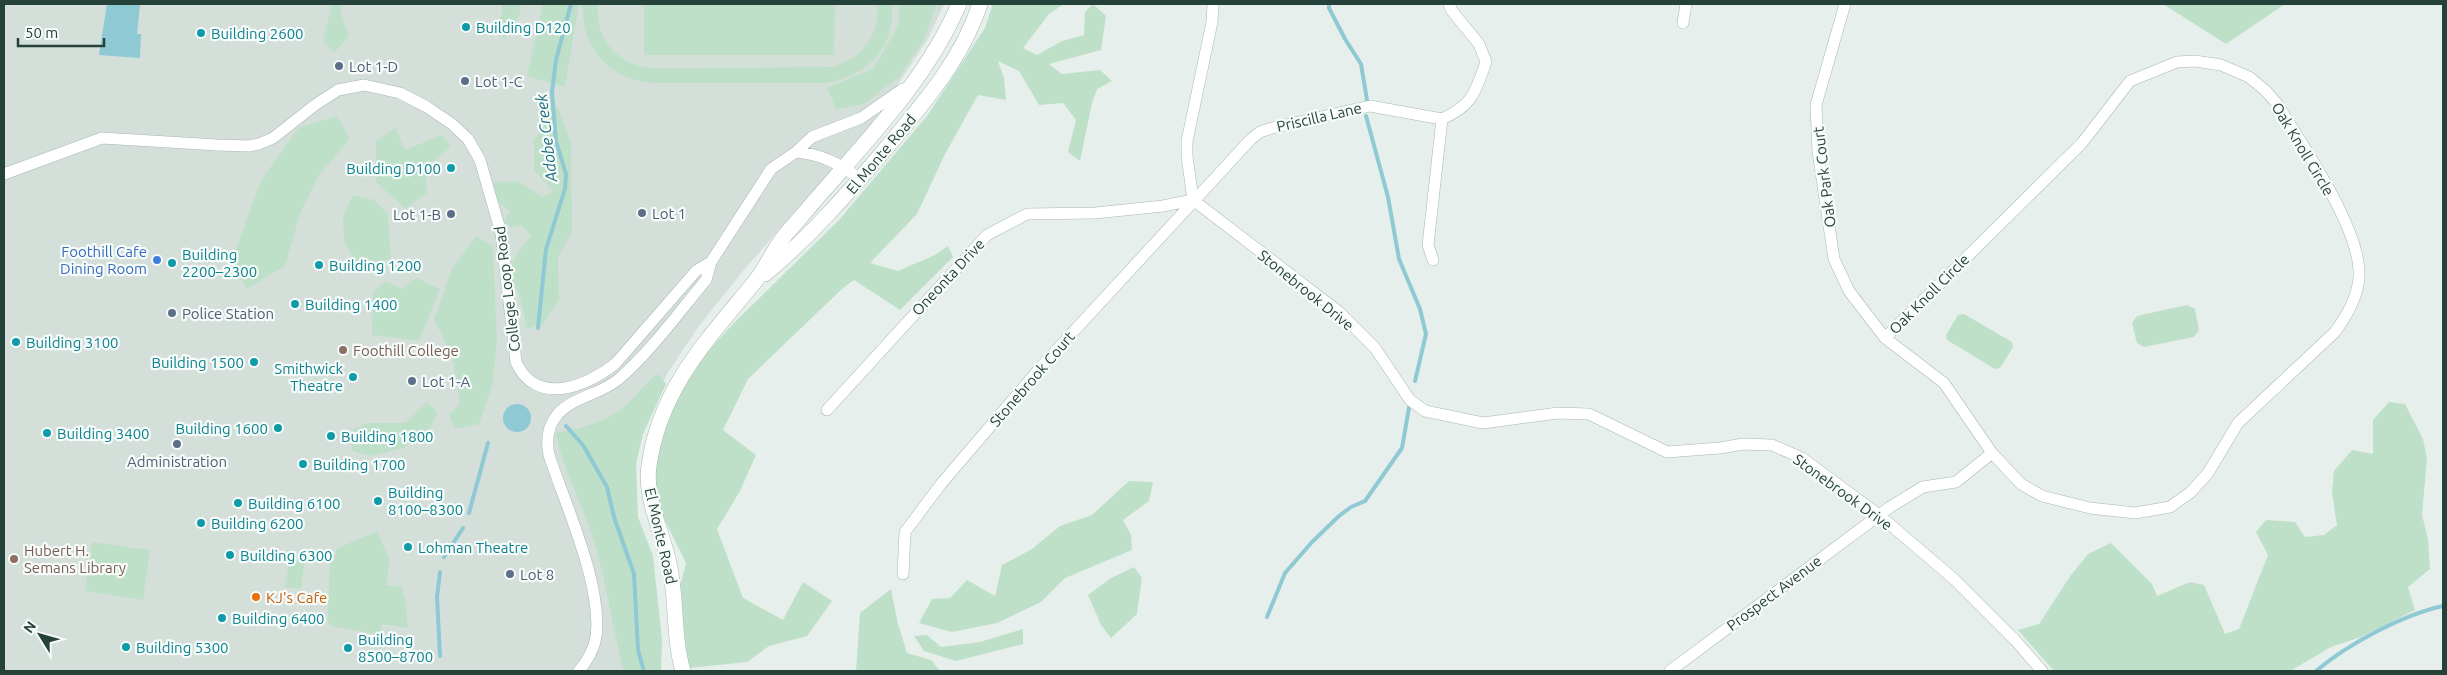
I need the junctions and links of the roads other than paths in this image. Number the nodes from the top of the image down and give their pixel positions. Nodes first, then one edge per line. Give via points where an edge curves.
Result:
1 (959, 4) edge
2 (980, 4) edge
3 (1213, 4) edge
4 (1449, 4) edge
5 (1686, 4) edge
6 (1844, 4) edge
7 (1683, 23) dead end
8 (930, 58) junction
9 (1442, 119) junction
10 (796, 152) junction
11 (843, 166) junction
12 (4, 174) edge
13 (860, 179) junction
14 (1193, 200) junction
15 (1433, 260) dead end
16 (711, 262) junction
17 (754, 282) junction
18 (1885, 338) junction
19 (827, 410) dead end
20 (1992, 453) junction
21 (1878, 515) junction
22 (903, 574) dead end
23 (579, 671) edge
24 (683, 671) edge
25 (1670, 671) edge
26 (2042, 671) edge

1 - 8 street, El Monte Road
2 - 13 street, El Monte Road via 968,34 942,79
3 - 14 street via 1187,141
4 - 9 street via 1479,44 1486,62 1473,97 1459,111
5 - 7 street
6 - 18 street, Oak Park Court via 1816,105 1818,152 1834,260 1849,291
8 - 10 street, College Loop Road via 890,100 861,118 812,137
8 - 11 street, El Monte Road via 893,109
9 - 14 street, Priscilla Lane via 1370,106 1272,128 1251,139
9 - 15 street via 1428,245
10 - 11 street via 820,156
10 - 16 street, College Loop Road via 771,168
11 - 13 street
11 - 17 street, El Monte Road via 781,240
12 - 16 street, College Loop Road via 102,138 217,145 259,144 284,131 338,90 364,85 400,93 452,124 474,149 485,174 501,233 516,362 526,380 544,388 569,387 605,372 696,271
13 - 17 street, El Monte Road via 793,250
14 - 19 street, Oneonta Drive via 1095,214 1027,214 987,235
14 - 21 street, Stonebrook Drive via 1338,311 1374,348 1410,400 1425,411 1483,423 1558,413 1589,414 1667,452 1743,444 1772,445 1802,458
14 - 22 street, Stonebrook Court via 1040,368 935,492 905,532
16 - 23 street, College Loop Road via 706,280 631,367 608,388 566,406 553,421 548,434 549,455 594,595 596,639 588,660
17 - 24 street, El Monte Road via 685,369 658,428 648,467 650,498 670,569
18 - 20 street, Oak Knoll Circle via 1944,383
18 - 20 street, Oak Knoll Circle via 2082,142 2130,81 2177,62 2195,61 2232,69 2266,90 2343,217 2356,248 2359,277 2347,315 2335,332 2238,424 2208,473 2191,492 2170,507 2135,512 2090,508 2042,496 2021,484
20 - 21 street via 1956,482 1924,487
21 - 25 street, Prospect Avenue
21 - 26 street, Stonebrook Drive via 1956,580

